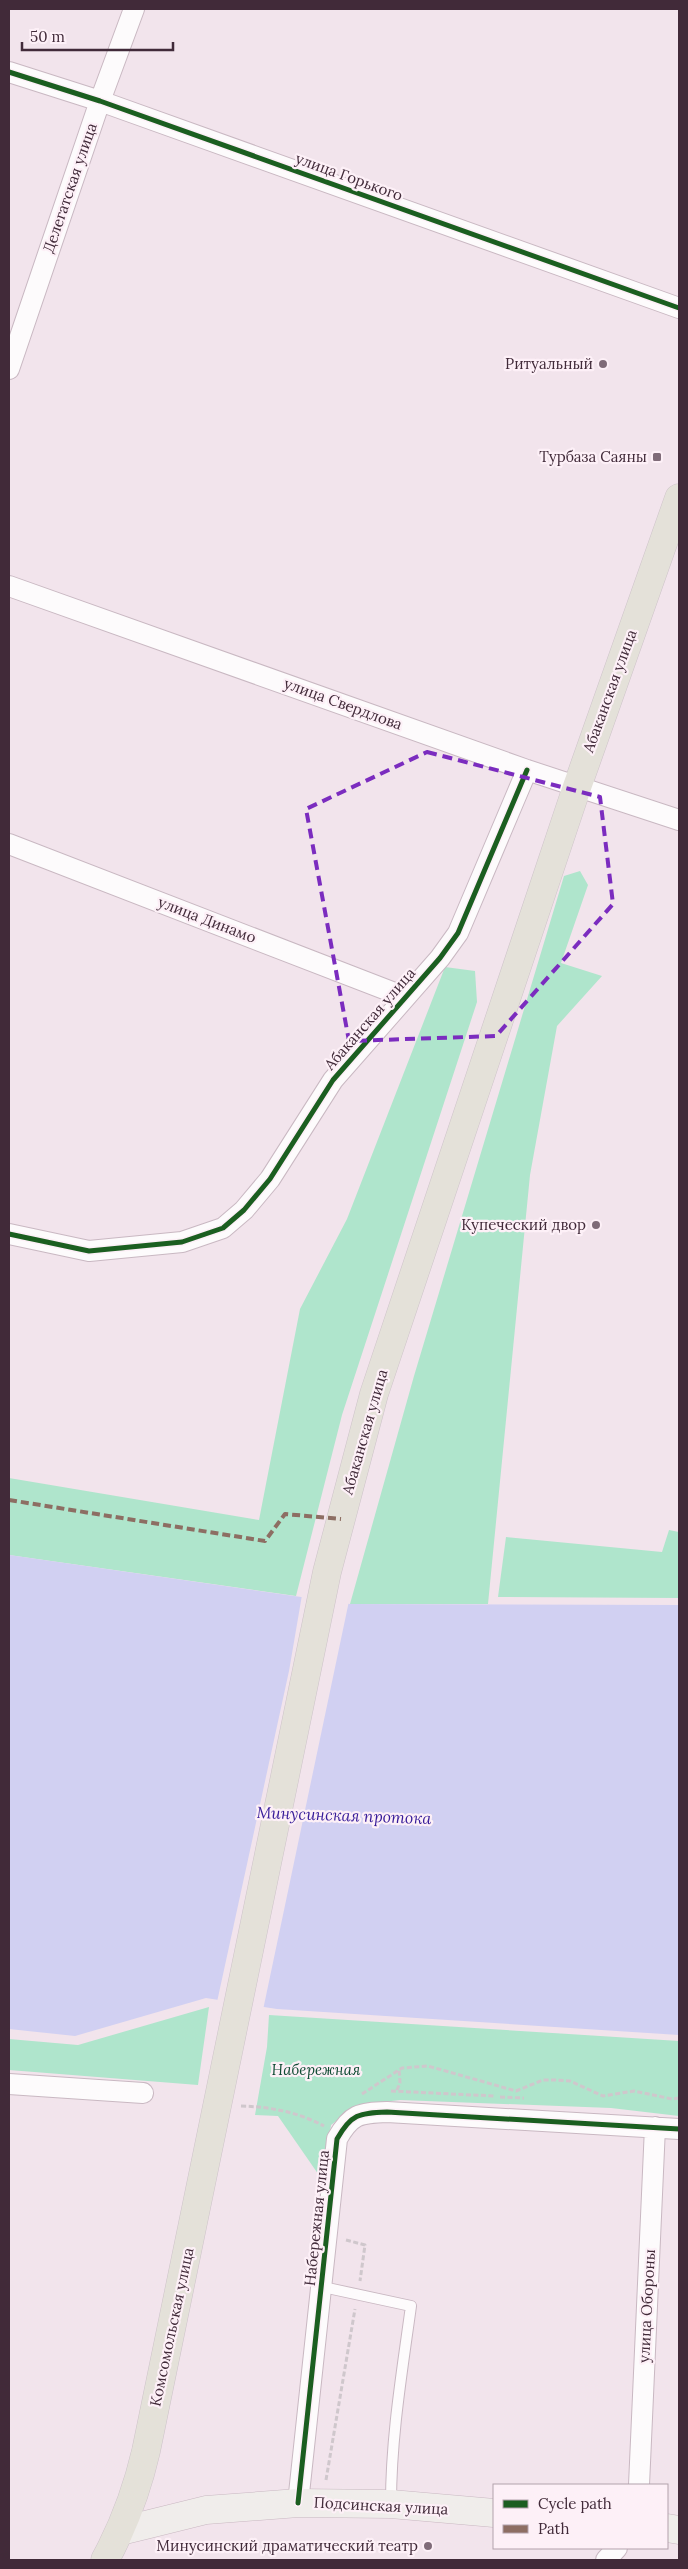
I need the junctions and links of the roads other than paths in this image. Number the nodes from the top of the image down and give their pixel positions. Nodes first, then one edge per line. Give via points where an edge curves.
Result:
1 (134, 9) edge
2 (9, 72) edge
3 (100, 101) junction
4 (679, 308) edge
5 (9, 368) edge
6 (679, 498) edge
7 (9, 586) edge
8 (527, 770) junction
9 (576, 787) junction
10 (679, 820) edge
11 (9, 844) edge
12 (406, 997) junction
13 (9, 1234) edge
14 (9, 2084) edge
15 (143, 2093) dead end
16 (229, 2097) joint
17 (655, 2127) junction
18 (679, 2129) edge
19 (322, 2287) junction
20 (639, 2484) edge
21 (298, 2503) junction
22 (391, 2504) junction
23 (493, 2513) edge
24 (121, 2531) junction
25 (616, 2549) edge
26 (105, 2560) edge
27 (606, 2560) edge

1 - 3 street, Делегатская улица
2 - 3 street, улица Горького
3 - 4 street, улица Горького
3 - 5 street, Делегатская улица
6 - 9 main road, Абаканская улица
7 - 8 street, улица Свердлова
8 - 9 street, улица Свердлова
8 - 12 street, Абаканская улица via 458,933
9 - 10 street, улица Свердлова
9 - 16 main road, Абаканская улица via 374,1394 328,1572
11 - 12 street, улица Динамо
12 - 13 street, Абаканская улица via 333,1080 270,1179 244,1210 223,1228 182,1242 89,1251
14 - 15 street
16 - 24 main road, Комсомольская улица via 136,2492
17 - 18 street, Набережная улица
17 - 19 street, Набережная улица via 361,2113 345,2124 337,2139
17 - 20 street, улица Обороны
19 - 21 street, Набережная улица
19 - 22 lane via 411,2306 391,2473
21 - 22 street, Подсинская улица
21 - 24 street, Подсинская улица via 206,2510
22 - 23 street, Подсинская улица
24 - 26 main road, Комсомольская улица
25 - 27 street

